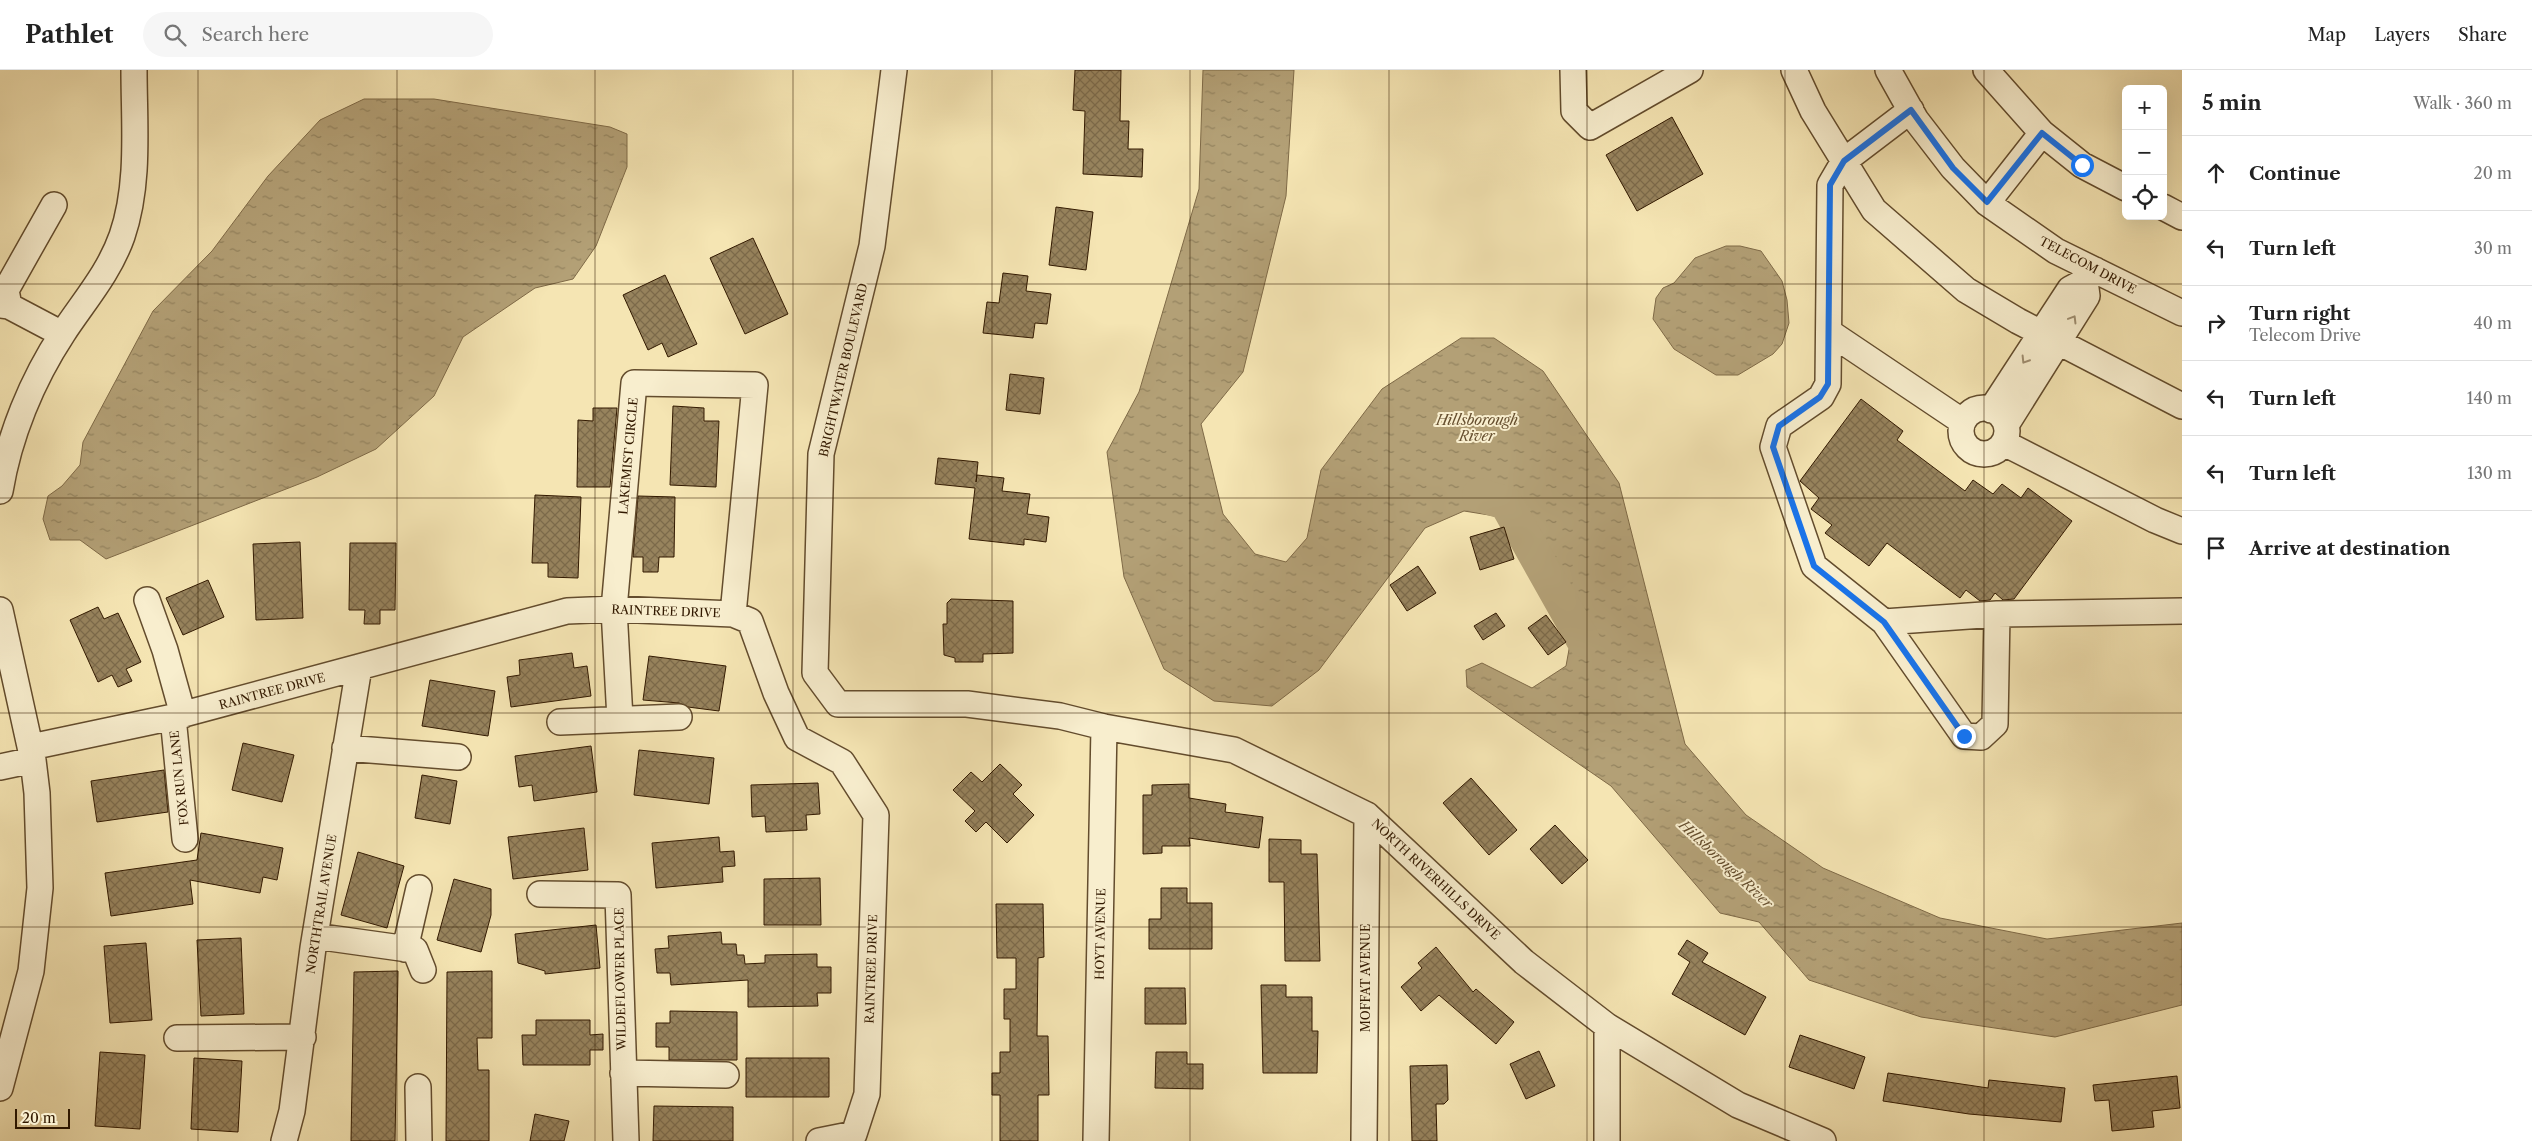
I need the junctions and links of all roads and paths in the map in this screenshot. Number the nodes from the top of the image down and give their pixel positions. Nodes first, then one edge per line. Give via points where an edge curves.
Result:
1 (134, 70) edge
2 (894, 70) edge
3 (1573, 70) edge
4 (1690, 70) edge
5 (1794, 70) edge
6 (1888, 70) edge
7 (1986, 70) edge
8 (1911, 110) junction
9 (2042, 133) junction
10 (1844, 161) junction
11 (2122, 186) edge
12 (1987, 202) junction
13 (54, 205) dead end
14 (2167, 209) edge
15 (2182, 217) edge
16 (2090, 276) junction
17 (4, 306) edge
18 (2182, 314) edge
19 (1829, 332) junction
20 (62, 334) junction
21 (2051, 336) junction
22 (2182, 406) edge
23 (1963, 422) junction
24 (2000, 426) junction
25 (0, 491) edge
26 (2182, 531) edge
27 (147, 600) dead end
28 (614, 609) junction
29 (0, 610) edge
30 (2182, 611) edge
31 (733, 614) junction
32 (1997, 614) junction
33 (1884, 622) junction
34 (359, 667) junction
35 (815, 673) joint
36 (178, 716) junction
37 (679, 717) dead end
38 (620, 719) junction
39 (560, 722) dead end
40 (1104, 728) junction
41 (345, 748) junction
42 (32, 754) junction
43 (458, 757) dead end
44 (0, 767) edge
45 (1367, 815) junction
46 (185, 839) dead end
47 (419, 888) dead end
48 (540, 894) dead end
49 (315, 936) junction
50 (405, 949) junction
51 (423, 970) dead end
52 (1607, 1026) junction
53 (177, 1038) dead end
54 (302, 1038) junction
55 (623, 1073) junction
56 (726, 1075) dead end
57 (418, 1087) dead end
58 (0, 1088) edge
59 (854, 1137) edge
60 (284, 1141) edge
61 (419, 1141) edge
62 (626, 1141) edge
63 (819, 1141) edge
64 (1096, 1141) edge
65 (1364, 1141) edge
66 (1607, 1141) edge
67 (1824, 1141) edge

1 - 20 street via 132,194 122,236 102,278
2 - 35 street, BRIGHTWATER BOULEVARD via 872,246 821,454
3 - 4 street via 1574,111 1590,127
5 - 10 street via 1813,111
6 - 8 street, TELECOM DRIVE
7 - 9 street
8 - 10 street
8 - 12 street, TELECOM DRIVE via 1953,168
9 - 11 street via 2082,165
9 - 12 street
10 - 19 street via 1830,185
10 - 21 street via 1874,210 1966,290
12 - 16 street, TELECOM DRIVE
13 - 17 street via 6,290
14 - 15 street
16 - 18 street, TELECOM DRIVE
16 - 21 street via 2070,289
17 - 20 street
19 - 23 street
19 - 33 street via 1828,384 1820,397 1779,426 1773,447 1814,566
20 - 25 street via 22,410
21 - 22 street
21 - 24 street
23 - 24 street via 1980,408
23 - 24 street via 1962,437 1970,450 1977,453 1993,452
24 - 26 street via 2155,520
27 - 36 street, FOX RUN LANE via 165,650
28 - 31 street, RAINTREE DRIVE
28 - 31 street, LAKEMIST CIRCLE via 634,383 754,385
28 - 34 street, RAINTREE DRIVE via 568,611
28 - 38 street
29 - 42 street
30 - 32 street
31 - 59 street, RAINTREE DRIVE via 750,621 776,693 797,738 842,762 876,815 867,1094
32 - 33 street
32 - 33 street via 1995,724 1981,737 1964,736
34 - 36 street, RAINTREE DRIVE
34 - 41 street, NORTHTRAIL AVENUE
35 - 40 street, NORTH RIVERHILLS DRIVE via 838,704 967,704 1060,716
36 - 42 street, RAINTREE DRIVE
36 - 46 street, FOX RUN LANE
37 - 38 street
38 - 39 street
40 - 45 street, NORTH RIVERHILLS DRIVE via 1234,750
40 - 64 street, HOYT AVENUE
41 - 43 street
41 - 49 street, NORTHTRAIL AVENUE
42 - 44 street, RAINTREE DRIVE
42 - 58 street via 37,793 40,888 31,971
45 - 52 street, NORTH RIVERHILLS DRIVE via 1524,962
45 - 65 street, MOFFAT AVENUE
47 - 50 street
48 - 55 street, WILDEFLOWER PLACE via 618,895
49 - 50 street
49 - 54 street, NORTHTRAIL AVENUE
50 - 51 street via 415,950
52 - 66 street
52 - 67 street, NORTH RIVERHILLS DRIVE via 1738,1105
53 - 54 street
54 - 60 street, NORTHTRAIL AVENUE via 292,1111
55 - 56 street
55 - 62 street, WILDEFLOWER PLACE
57 - 61 street
59 - 63 street, RAINTREE DRIVE

